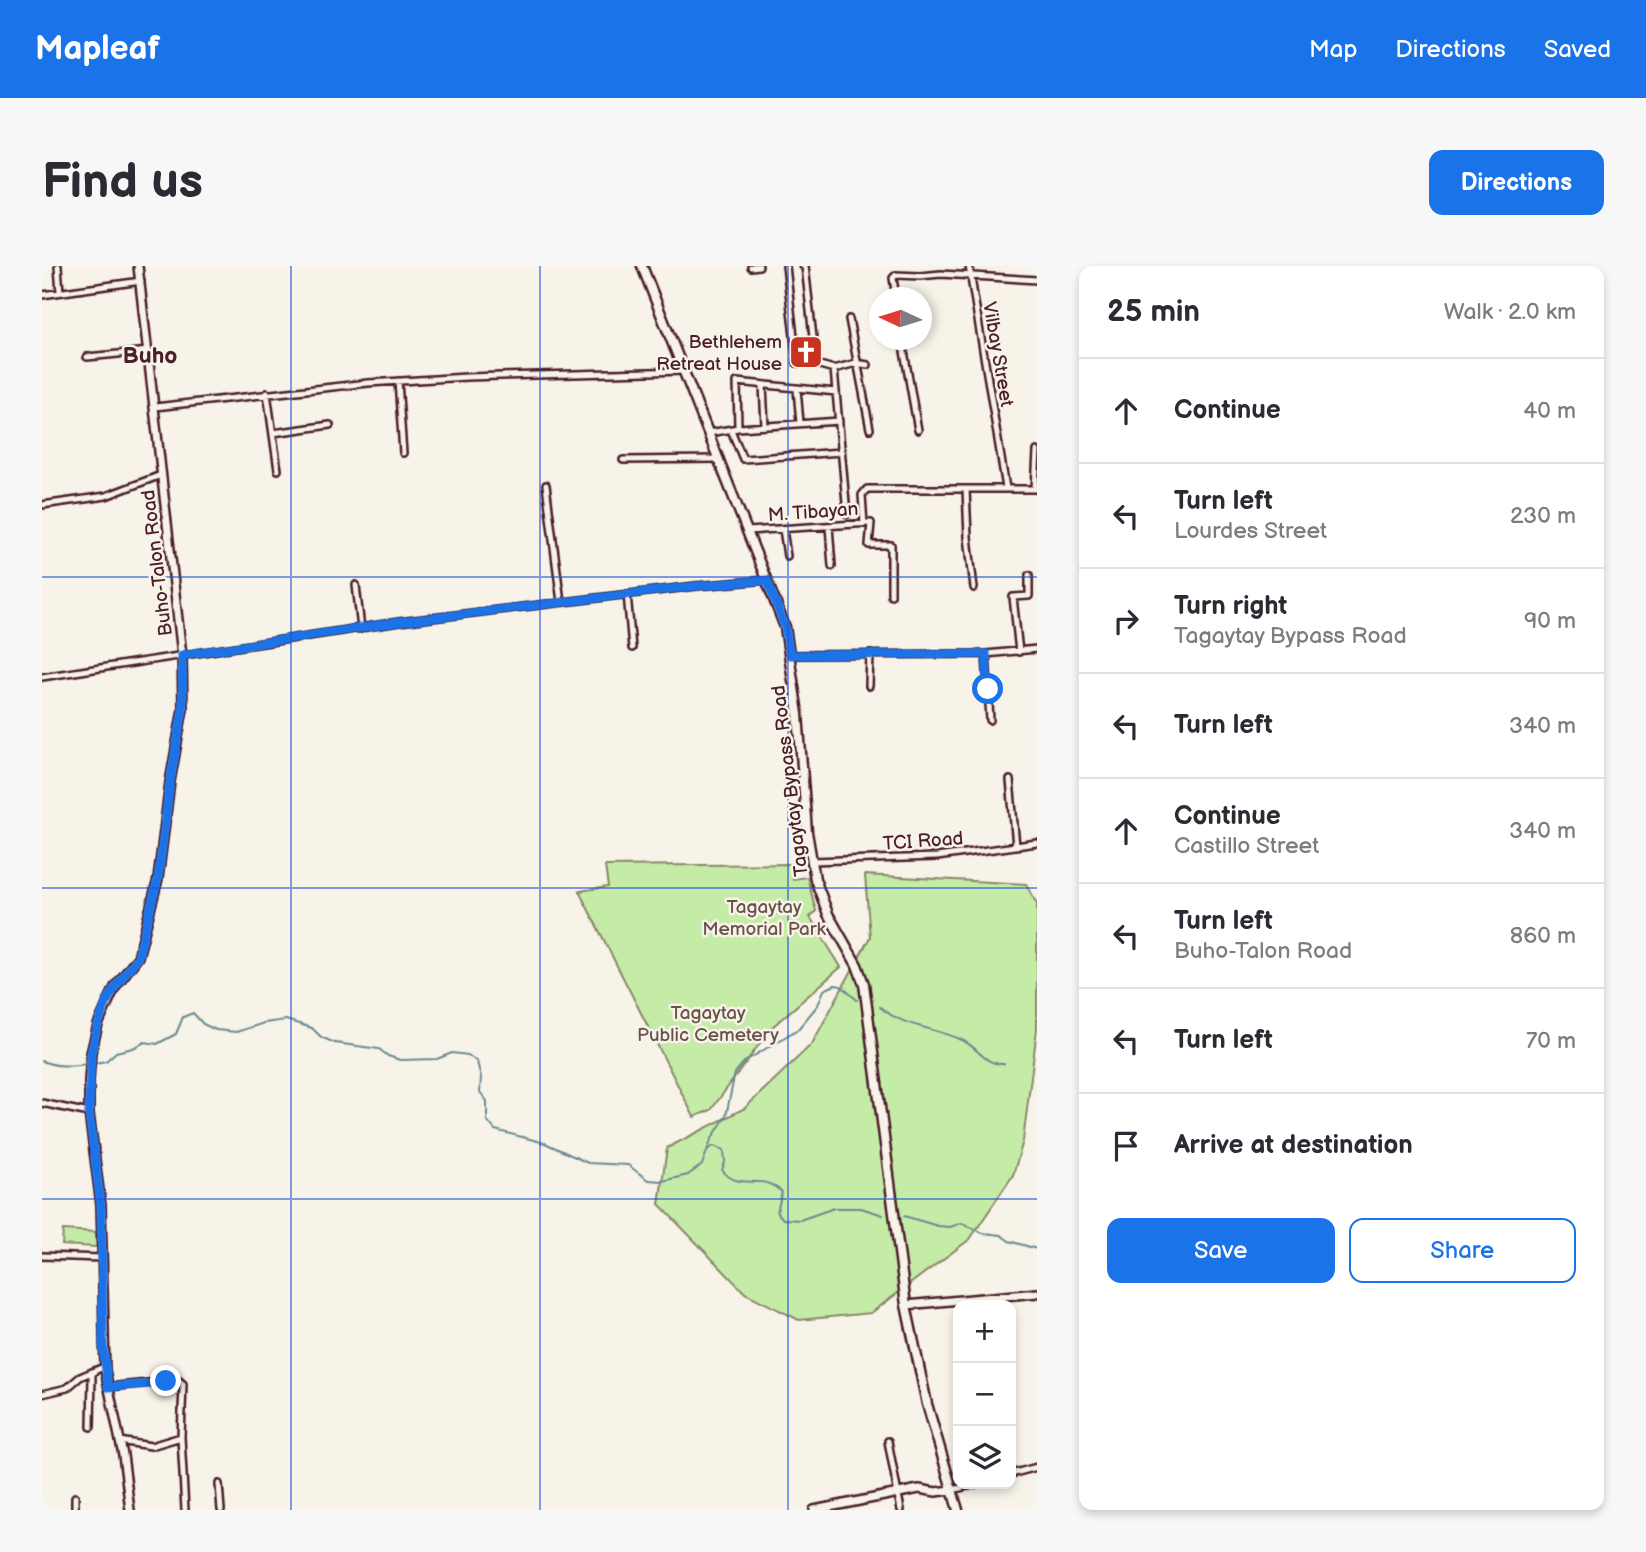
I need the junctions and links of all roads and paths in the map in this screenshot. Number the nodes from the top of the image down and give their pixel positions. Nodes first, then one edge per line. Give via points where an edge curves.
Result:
1 (58, 266) edge
2 (138, 266) edge
3 (642, 266) edge
4 (759, 266) edge
5 (786, 266) edge
6 (803, 266) edge
7 (969, 266) edge
8 (751, 268) edge
9 (969, 275) junction
10 (1037, 280) edge
11 (141, 281) junction
12 (894, 287) edge
13 (60, 292) junction
14 (42, 295) edge
15 (849, 319) dead end
16 (904, 350) edge
17 (149, 351) junction
18 (88, 357) dead end
19 (856, 363) junction
20 (816, 364) junction
21 (868, 365) dead end
22 (834, 369) junction
23 (685, 371) junction
24 (398, 382) junction
25 (763, 385) junction
26 (797, 388) junction
27 (836, 392) junction
28 (267, 393) junction
29 (155, 407) junction
30 (839, 421) junction
31 (800, 423) junction
32 (330, 425) dead end
33 (765, 426) junction
34 (734, 429) junction
35 (870, 429) dead end
36 (918, 430) dead end
37 (273, 433) junction
38 (709, 433) junction
39 (1037, 451) edge
40 (841, 452) junction
41 (403, 453) dead end
42 (720, 459) junction
43 (623, 460) dead end
44 (278, 470) dead end
45 (161, 475) junction
46 (546, 485) dead end
47 (1006, 488) junction
48 (966, 489) junction
49 (1036, 489) edge
50 (42, 505) edge
51 (847, 514) dead end
52 (864, 524) junction
53 (829, 526) junction
54 (783, 529) junction
55 (748, 531) junction
56 (787, 556) dead end
57 (832, 566) dead end
58 (1029, 575) dead end
59 (767, 580) junction
60 (356, 585) dead end
61 (974, 588) dead end
62 (627, 594) junction
63 (891, 595) dead end
64 (561, 602) junction
65 (361, 629) junction
66 (632, 648) dead end
67 (1037, 649) edge
68 (1019, 652) junction
69 (870, 654) junction
70 (986, 654) junction
71 (182, 655) junction
72 (790, 655) junction
73 (42, 677) edge
74 (869, 686) dead end
75 (990, 720) dead end
76 (1010, 780) dead end
77 (1037, 843) edge
78 (1016, 846) junction
79 (811, 861) junction
80 (42, 1104) edge
81 (89, 1113) junction
82 (42, 1256) edge
83 (102, 1258) junction
84 (1037, 1293) edge
85 (906, 1306) junction
86 (104, 1367) junction
87 (94, 1371) junction
88 (108, 1387) junction
89 (42, 1394) edge
90 (91, 1427) dead end
91 (181, 1437) junction
92 (120, 1440) junction
93 (888, 1441) dead end
94 (1037, 1467) edge
95 (1016, 1473) edge
96 (219, 1484) dead end
97 (956, 1489) edge
98 (952, 1490) junction
99 (897, 1493) junction
100 (75, 1497) dead end
101 (829, 1508) edge
102 (75, 1510) edge
103 (130, 1510) edge
104 (185, 1510) edge
105 (221, 1510) edge
106 (814, 1510) edge
107 (901, 1510) edge
108 (958, 1510) edge

1 - 13 street
2 - 11 street, Buho-Talon Road
3 - 23 main road, Tagaytay Bypass Road
4 - 8 street
5 - 20 street via 797,363
6 - 20 street
7 - 9 street, Vilbay Street
9 - 10 street
9 - 12 street via 896,275
9 - 47 street, Vilbay Street
11 - 13 street
11 - 17 street, Buho-Talon Road
13 - 14 street
15 - 19 street
16 - 36 street
17 - 18 street
17 - 29 street, Buho-Talon Road
19 - 21 street
19 - 22 street
19 - 35 street
20 - 22 street
22 - 27 street
23 - 24 street
23 - 38 main road, Tagaytay Bypass Road
24 - 28 street
24 - 41 street
25 - 26 street
25 - 33 street
25 - 34 street via 737,382
26 - 27 street
26 - 31 street
27 - 30 street
28 - 29 street
28 - 37 street
29 - 45 street, Buho-Talon Road
30 - 31 street
30 - 40 street
31 - 33 street
32 - 37 street
33 - 34 street
34 - 38 street
34 - 40 street via 743,459
37 - 44 street
38 - 42 main road, Tagaytay Bypass Road
39 - 49 street
40 - 51 street
42 - 43 street
42 - 55 main road, Tagaytay Bypass Road
45 - 50 street via 106,496
45 - 71 street, Buho-Talon Road
46 - 64 street
47 - 48 street
47 - 49 street
48 - 52 street via 867,489 862,495
48 - 61 street
52 - 53 street, M. Tibayan
52 - 63 street, M. Tibayan via 871,523 869,545 891,545
53 - 54 street, M. Tibayan
53 - 57 street
54 - 55 street, M. Tibayan
54 - 56 street
55 - 59 main road, Tagaytay Bypass Road
58 - 68 street via 1029,596 1013,597
59 - 62 street
59 - 72 main road, Tagaytay Bypass Road
60 - 65 street
62 - 64 street
62 - 66 street
64 - 65 street
65 - 71 street
67 - 68 street
68 - 70 street
69 - 70 street
69 - 72 street
69 - 74 street
70 - 75 street
71 - 73 street
71 - 81 street, Buho-Talon Road via 183,709 158,879 138,957 115,987 98,1025 91,1053
72 - 79 main road, Tagaytay Bypass Road
76 - 78 street
77 - 78 street, TCI Road
78 - 79 street, TCI Road via 937,857
79 - 85 main road, Tagaytay Bypass Road via 824,904 864,984
80 - 81 street
81 - 83 street, Buho-Talon Road via 101,1205
82 - 83 street
83 - 86 street, Buho-Talon Road
84 - 85 street
85 - 98 main road, Tagaytay Bypass Road
86 - 87 street
86 - 88 street, Buho-Talon Road
87 - 89 street via 67,1388
87 - 90 street
88 - 91 street via 180,1380
88 - 92 street, Buho-Talon Road
91 - 92 street via 152,1446
91 - 104 street
92 - 103 street, Buho-Talon Road
93 - 99 street
94 - 95 street
96 - 105 street
97 - 98 street
98 - 99 street
98 - 108 main road, Tagaytay Bypass Road
99 - 101 street
99 - 107 street
100 - 102 street
101 - 106 street

